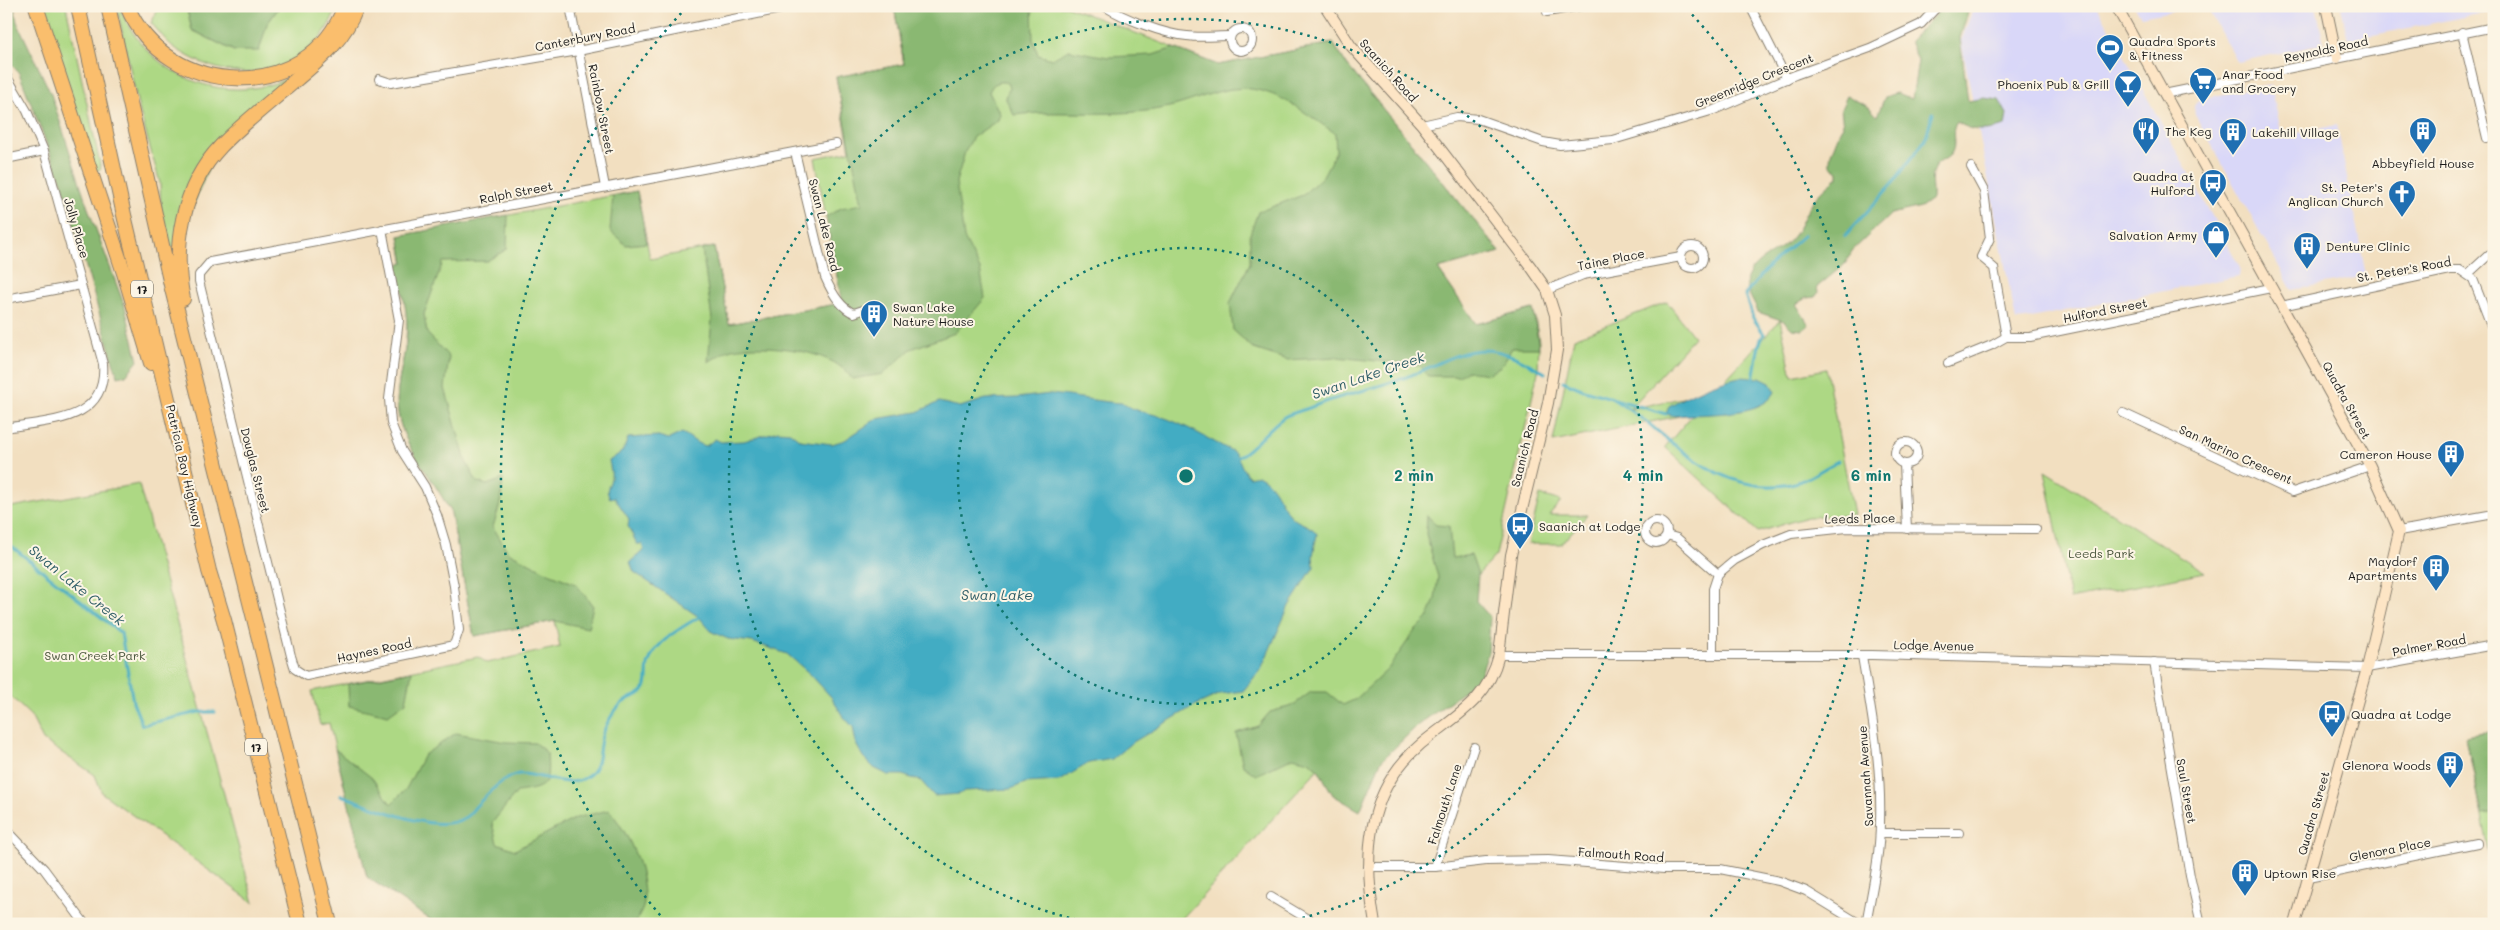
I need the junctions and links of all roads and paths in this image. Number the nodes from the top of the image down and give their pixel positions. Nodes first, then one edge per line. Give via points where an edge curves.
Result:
1 (78, 6) edge
2 (108, 6) edge
3 (127, 6) edge
4 (345, 6) edge
5 (357, 6) edge
6 (570, 6) edge
7 (796, 6) edge
8 (1104, 6) edge
9 (1325, 6) edge
10 (1581, 6) edge
11 (1750, 6) edge
12 (1938, 6) edge
13 (2116, 6) edge
14 (2326, 6) edge
15 (36, 8) edge
16 (1546, 9) edge
17 (2494, 26) edge
18 (2462, 32) junction
19 (1230, 36) dead end
20 (578, 50) junction
21 (2337, 58) junction
22 (6, 75) edge
23 (379, 79) dead end
24 (1787, 79) junction
25 (2164, 94) junction
26 (1422, 126) junction
27 (2487, 138) dead end
28 (836, 144) dead end
29 (44, 151) junction
30 (795, 152) junction
31 (6, 159) edge
32 (1971, 167) dead end
33 (605, 187) junction
34 (382, 229) junction
35 (2494, 250) edge
36 (1681, 257) dead end
37 (202, 270) joint
38 (2468, 274) junction
39 (81, 285) junction
40 (2270, 288) junction
41 (1547, 290) junction
42 (6, 299) edge
43 (2281, 306) junction
44 (863, 310) dead end
45 (2494, 333) edge
46 (2006, 336) junction
47 (1948, 363) dead end
48 (2123, 413) dead end
49 (6, 428) edge
50 (214, 459) junction
51 (1904, 464) dead end
52 (2370, 466) junction
53 (2494, 514) edge
54 (1907, 529) junction
55 (2036, 529) dead end
56 (2399, 530) junction
57 (1668, 535) dead end
58 (209, 570) junction
59 (1718, 574) junction
60 (2494, 645) edge
61 (1499, 655) junction
62 (1713, 655) junction
63 (1862, 656) junction
64 (2154, 662) junction
65 (2367, 668) junction
66 (299, 674) joint
67 (1474, 747) dead end
68 (6, 830) edge
69 (1959, 832) dead end
70 (1880, 833) junction
71 (2477, 843) dead end
72 (1368, 866) junction
73 (1435, 868) junction
74 (2308, 878) junction
75 (1271, 897) dead end
76 (85, 924) edge
77 (300, 924) edge
78 (330, 924) edge
79 (1316, 924) edge
80 (1375, 924) edge
81 (1860, 924) edge
82 (1866, 924) edge
83 (2201, 924) edge
84 (2295, 924) edge

1 - 58 highway, Patricia Bay Highway / 17
2 - 50 highway, 17 via 141,159
3 - 4 highway via 147,38 169,58 198,73 236,80 270,74 302,60 321,44 336,25
5 - 50 highway via 348,27 331,49 219,148 199,177 188,202 178,255 180,283 213,423
6 - 20 street, Rainbow Street
7 - 20 street, Canterbury Road
8 - 19 street via 1178,34
9 - 26 main road, Saanich Road via 1351,46
10 - 16 street
11 - 24 street
12 - 24 street, Greenridge Crescent via 1921,24 1870,48
13 - 25 main road, Quadra Street
14 - 21 main road
15 - 58 highway via 131,296 185,498
17 - 18 street, Reynolds Road
18 - 21 street, Reynolds Road
18 - 27 street
20 - 23 street, Canterbury Road via 391,83
20 - 33 street, Rainbow Street
21 - 25 street, Reynolds Road
22 - 29 street, Jolly Place via 28,111
24 - 26 street, Greenridge Crescent via 1714,110 1613,140 1560,145 1478,119 1457,117
25 - 40 main road, Quadra Street
26 - 41 main road, Saanich Road
28 - 30 street, Ralph Street
29 - 31 street
29 - 39 street, Jolly Place
30 - 33 street, Ralph Street
30 - 44 street, Swan Lake Road via 830,289 848,311
32 - 46 street via 1984,191 1990,238 1981,257 1994,268
33 - 34 street, Ralph Street
34 - 37 street, Ralph Street via 210,262
34 - 66 street, Haynes Road via 399,320 388,399 391,423 402,451 425,487 437,515 454,586 458,630 454,646 306,676
35 - 38 street
36 - 41 street, Taine Place via 1584,275
37 - 66 street, Douglas Street via 199,281 224,391 291,656
38 - 43 street, St. Peter's Road via 2450,270
38 - 45 street, St. Peter's Road
39 - 42 street
39 - 49 street, Jolly Place via 102,364 104,381 100,394 86,409 71,416
40 - 43 main road, Quadra Street
40 - 46 street, Hulford Street via 2030,337
41 - 61 main road, Saanich Road via 1557,330 1554,376 1511,555
43 - 52 main road, Quadra Street
46 - 47 street
48 - 52 street, San Marino Crescent via 2292,492
50 - 78 highway, 17
51 - 54 street
52 - 56 main road, Quadra Street
53 - 56 street
54 - 55 street, Leeds Place
54 - 59 street, Leeds Place via 1832,528 1791,534 1756,549
56 - 65 main road, Quadra Street
57 - 59 street via 1677,538
58 - 77 highway, Patricia Bay Highway / 17
59 - 62 street via 1713,589
60 - 65 street, Palmer Road
61 - 62 street, Lodge Avenue
61 - 72 main road, Saanich Road via 1491,681 1476,699 1420,745 1393,775 1370,830
62 - 63 street, Lodge Avenue
63 - 64 street, Lodge Avenue
63 - 70 street, Savannah Avenue via 1875,737
64 - 65 street, Lodge Avenue
64 - 83 street, Saul Street
65 - 74 main road, Quadra Street
67 - 73 street, Falmouth Lane
68 - 76 street via 44,869
69 - 70 street
70 - 82 street, Savannah Avenue
71 - 74 street, Glenora Place
72 - 73 street, Falmouth Road
72 - 80 main road, Saanich Road
73 - 81 street, Falmouth Road via 1486,861 1548,860 1664,869 1720,869 1779,880
74 - 84 main road, Quadra Street
75 - 79 street

